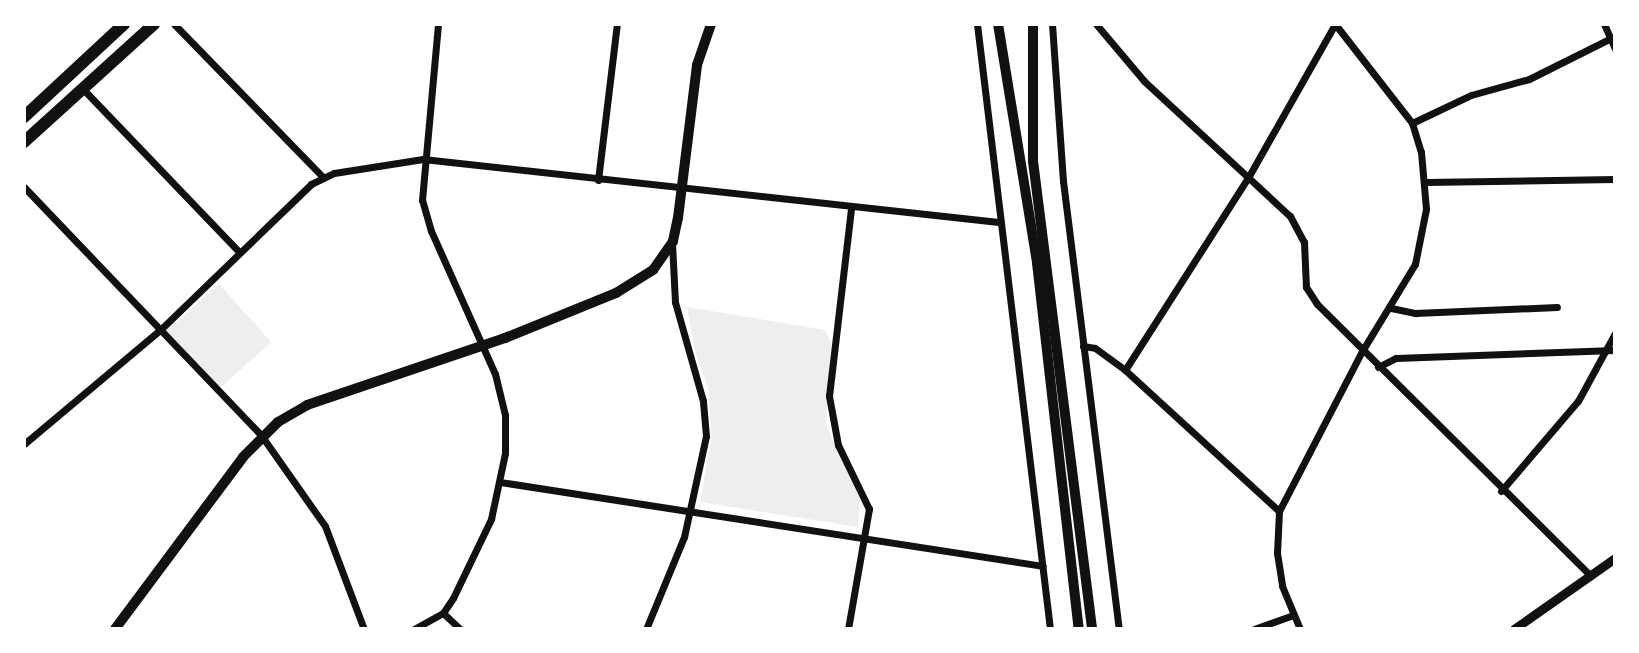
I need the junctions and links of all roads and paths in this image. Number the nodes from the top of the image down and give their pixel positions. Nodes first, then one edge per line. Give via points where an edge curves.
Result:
1 (124, 24) edge
2 (154, 24) edge
3 (174, 24) edge
4 (438, 24) edge
5 (617, 24) edge
6 (711, 24) edge
7 (977, 24) edge
8 (998, 24) edge
9 (1033, 24) edge
10 (1052, 24) edge
11 (1096, 24) edge
12 (1335, 24) edge
13 (1604, 24) edge
14 (1613, 37) edge
15 (1615, 49) edge
16 (82, 88) junction
17 (24, 117) edge
18 (1412, 123) junction
19 (24, 142) edge
20 (423, 159) junction
21 (1249, 176) junction
22 (323, 177) junction
23 (1615, 179) edge
24 (598, 180) junction
25 (1426, 182) junction
26 (24, 187) edge
27 (682, 189) junction
28 (851, 210) junction
29 (999, 222) junction
30 (673, 241) junction
31 (240, 253) junction
32 (1557, 307) dead end
33 (1391, 308) junction
34 (160, 330) junction
35 (1615, 333) edge
36 (484, 343) junction
37 (1083, 346) junction
38 (1612, 350) edge
39 (1362, 351) junction
40 (1378, 367) junction
41 (1125, 370) junction
42 (261, 435) junction
43 (24, 444) edge
44 (500, 482) junction
45 (1501, 491) junction
46 (691, 509) junction
47 (1279, 511) junction
48 (865, 538) junction
49 (1615, 558) edge
50 (1043, 566) junction
51 (1591, 576) junction
52 (443, 613) junction
53 (1293, 615) junction
54 (115, 629) edge
55 (364, 629) edge
56 (414, 629) edge
57 (460, 629) edge
58 (646, 629) edge
59 (848, 629) edge
60 (1050, 629) edge
61 (1079, 629) edge
62 (1092, 629) edge
63 (1119, 629) edge
64 (1254, 629) edge
65 (1300, 629) edge
66 (1514, 629) edge

1 - 17 main road
2 - 16 main road
3 - 22 street
4 - 20 street
5 - 24 street
6 - 27 main road via 697,65
7 - 29 street
8 - 61 main road via 1037,263
9 - 62 main road via 1033,161
10 - 37 street via 1063,181
11 - 21 street via 1167,105
12 - 18 street
12 - 21 street
13 - 14 street
14 - 15 street
14 - 18 street via 1529,79 1471,95
16 - 19 main road
16 - 31 street
18 - 25 street
20 - 22 street
20 - 24 street
20 - 36 street via 425,217
21 - 39 street via 1300,230 1311,297
21 - 41 street
22 - 31 street
23 - 25 street
24 - 27 street
25 - 33 street via 1423,240
26 - 34 street
27 - 28 street
27 - 30 main road
28 - 29 street
28 - 48 street via 829,396 838,445 866,496
29 - 50 street
30 - 36 main road via 664,259 629,286
30 - 46 street via 675,302 703,401 706,436
31 - 34 street
32 - 33 street via 1415,313
33 - 39 street
34 - 42 street
34 - 43 street
35 - 38 street
36 - 42 main road via 307,405
36 - 44 street via 505,415
37 - 41 street via 1095,348
37 - 63 street
38 - 40 street via 1396,358
38 - 45 street via 1560,425
39 - 40 street
39 - 47 street
40 - 45 street
41 - 47 street
42 - 54 main road
42 - 55 street via 325,526
44 - 46 street
44 - 52 street via 491,519
45 - 51 street
46 - 48 street
46 - 58 street
47 - 53 street via 1277,553
48 - 50 street
48 - 59 street
49 - 51 street
50 - 60 street
51 - 66 street
52 - 56 street
52 - 57 street
53 - 64 street
53 - 65 street

